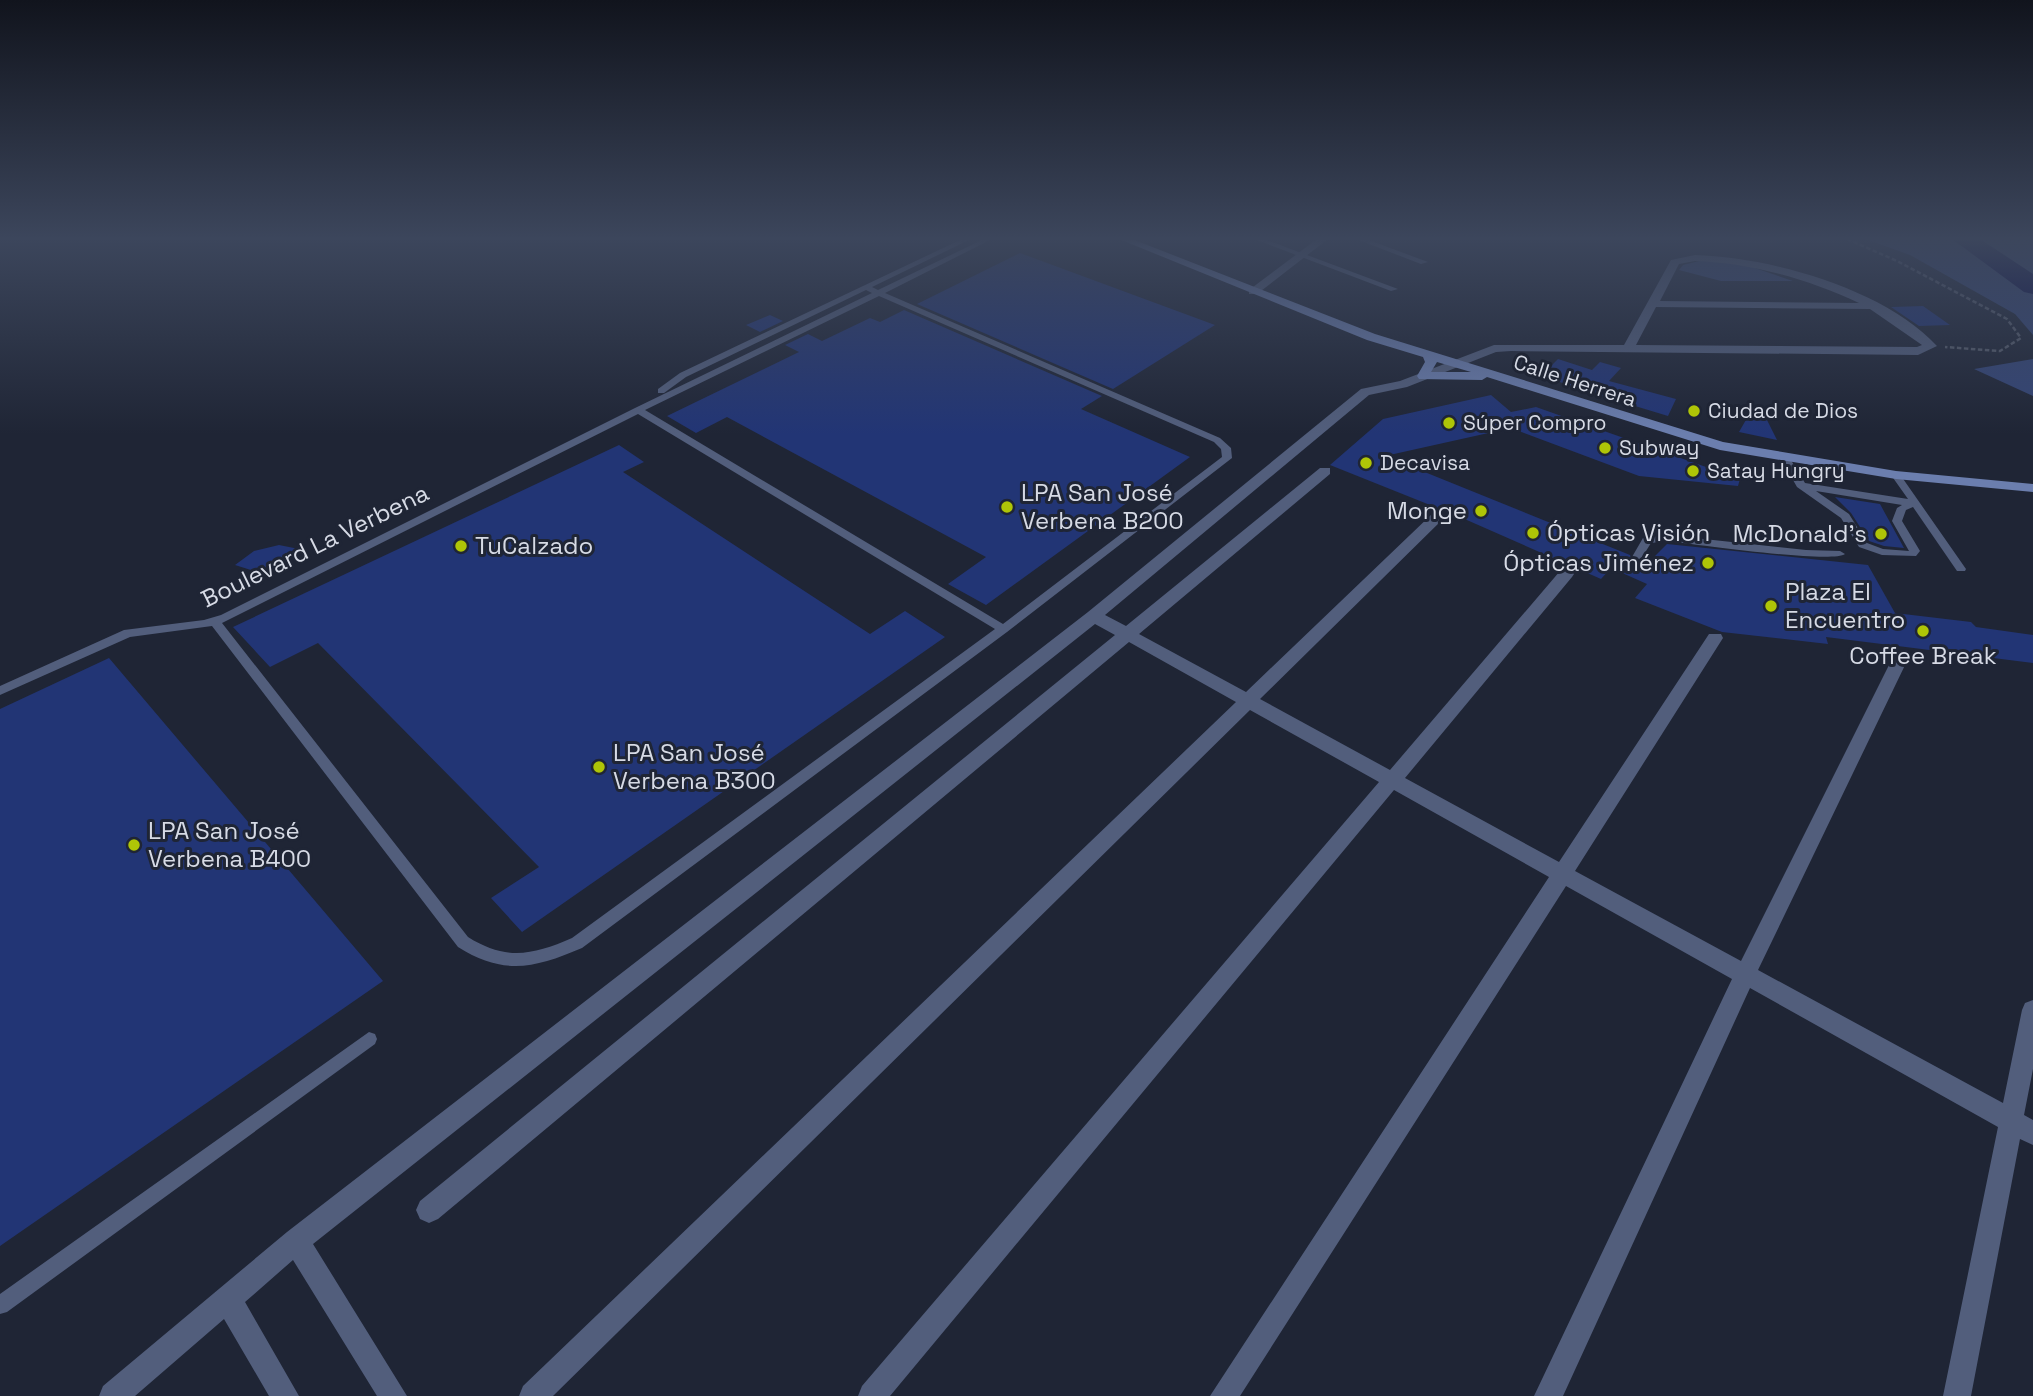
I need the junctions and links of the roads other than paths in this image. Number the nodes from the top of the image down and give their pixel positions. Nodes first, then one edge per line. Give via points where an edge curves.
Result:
1 (829, 304) edge
2 (855, 304) edge
3 (904, 304) edge
4 (1285, 304) edge
5 (1653, 304) edge
6 (1664, 304) edge
7 (1868, 304) edge
8 (1876, 307) junction
9 (1629, 347) junction
10 (1428, 354) junction
11 (1457, 363) junction
12 (1423, 376) junction
13 (1499, 376) junction
14 (638, 410) junction
15 (1786, 459) junction
16 (1325, 471) dead end
17 (1896, 475) junction
18 (1801, 485) junction
19 (2033, 488) edge
20 (1916, 503) junction
21 (1438, 516) dead end
22 (1840, 554) dead end
23 (1637, 557) dead end
24 (1961, 569) dead end
25 (1566, 574) dead end
26 (1094, 616) junction
27 (214, 621) junction
28 (1003, 629) junction
29 (1126, 634) junction
30 (1715, 638) dead end
31 (1899, 661) dead end
32 (0, 691) edge
33 (1246, 701) junction
34 (1390, 780) junction
35 (1562, 875) junction
36 (1745, 975) junction
37 (2033, 1010) edge
38 (369, 1039) dead end
39 (2022, 1127) edge
40 (429, 1210) dead end
41 (296, 1241) junction
42 (227, 1298) junction
43 (0, 1306) edge
44 (113, 1396) edge
45 (285, 1396) edge
46 (393, 1396) edge
47 (533, 1396) edge
48 (872, 1396) edge
49 (1224, 1396) edge
50 (1548, 1396) edge
51 (1956, 1396) edge

1 - 14 lane, Boulevard La Verbena via 683,374
2 - 14 lane, Boulevard La Verbena
3 - 28 lane via 1217,440 1226,448 1227,458
4 - 10 street, Calle Herrera
5 - 9 street
6 - 8 street
7 - 8 street
8 - 9 street via 1931,346 1919,351
9 - 11 street via 1511,347
10 - 11 street, Calle Herrera
10 - 12 street via 1431,362
11 - 12 street
11 - 13 street, Calle Herrera
12 - 13 street
12 - 26 street via 1365,392
13 - 15 street, Calle Herrera via 1666,430
14 - 27 lane, Boulevard La Verbena
14 - 28 lane
15 - 17 street, Calle Herrera
15 - 18 lane
16 - 29 street
17 - 19 street, Calle Herrera
17 - 20 lane
18 - 20 lane
18 - 20 lane via 1845,516 1863,545 1882,552 1915,551 1897,521 1902,508
20 - 24 lane
21 - 33 street
22 - 23 lane via 1667,538 1647,540
25 - 34 street
26 - 29 street
26 - 41 street
27 - 28 lane via 463,942 479,954 499,960 550,954 577,943
27 - 32 lane, Boulevard La Verbena via 128,634
29 - 33 street
29 - 40 street
30 - 35 street
31 - 36 street
33 - 34 street
33 - 47 street
34 - 35 street
34 - 48 street
35 - 36 street
35 - 49 street
36 - 39 street
36 - 50 street
37 - 39 street
38 - 43 lane
39 - 51 street
41 - 42 street
41 - 46 street
42 - 44 street
42 - 45 street

